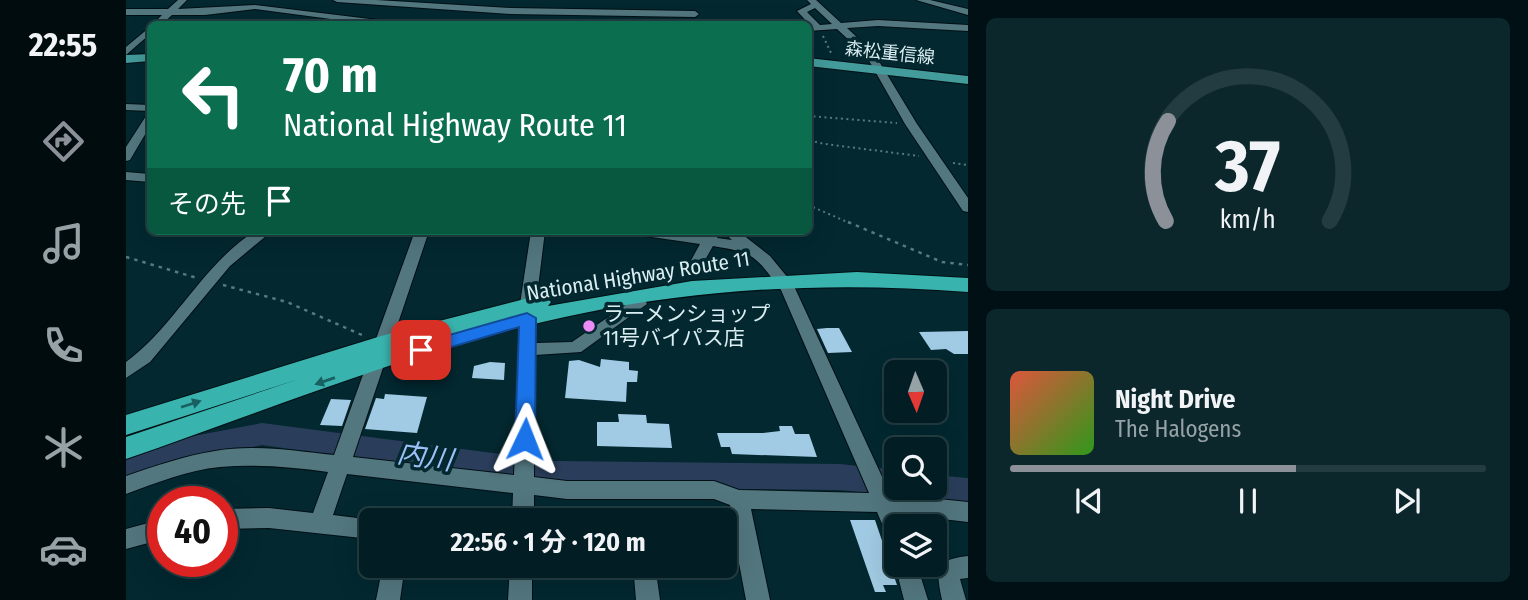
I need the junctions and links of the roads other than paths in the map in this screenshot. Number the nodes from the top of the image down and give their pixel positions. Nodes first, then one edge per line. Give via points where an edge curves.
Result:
1 (183, 0) edge
2 (337, 0) edge
3 (563, 0) edge
4 (689, 0) edge
5 (920, 0) edge
6 (427, 3) edge
7 (814, 3) edge
8 (258, 4) edge
9 (126, 12) edge
10 (171, 12) junction
11 (280, 12) junction
12 (569, 12) junction
13 (968, 12) edge
14 (698, 20) edge
15 (160, 21) edge
16 (275, 21) edge
17 (354, 21) edge
18 (417, 21) edge
19 (811, 21) edge
20 (812, 22) edge
21 (841, 25) junction
22 (812, 28) edge
23 (968, 28) edge
24 (819, 29) junction
25 (147, 35) edge
26 (126, 52) edge
27 (147, 58) edge
28 (126, 59) edge
29 (812, 62) edge
30 (881, 70) junction
31 (968, 80) edge
32 (126, 107) edge
33 (147, 108) edge
34 (147, 123) edge
35 (126, 157) edge
36 (126, 176) edge
37 (147, 178) edge
38 (968, 208) edge
39 (260, 235) edge
40 (421, 235) edge
41 (538, 235) edge
42 (734, 235) edge
43 (710, 236) edge
44 (748, 247) junction
45 (696, 264) dead end
46 (777, 273) junction
47 (968, 274) edge
48 (968, 285) edge
49 (636, 298) junction
50 (528, 311) junction
51 (528, 349) junction
52 (378, 353) junction
53 (126, 371) edge
54 (126, 425) edge
55 (126, 448) edge
56 (341, 460) junction
57 (524, 476) junction
58 (126, 485) edge
59 (878, 488) junction
60 (739, 499) junction
61 (523, 508) edge
62 (968, 512) edge
63 (889, 514) edge
64 (238, 519) edge
65 (320, 523) junction
66 (359, 528) edge
67 (147, 533) edge
68 (737, 534) edge
69 (126, 539) edge
70 (737, 554) edge
71 (968, 567) edge
72 (909, 577) edge
73 (392, 578) edge
74 (521, 578) edge
75 (645, 578) edge
76 (388, 600) edge
77 (520, 600) edge
78 (648, 600) edge
79 (758, 600) edge
80 (916, 600) edge
81 (957, 600) edge

1 - 10 street
2 - 6 street
3 - 12 street
4 - 14 street
5 - 13 street
6 - 12 street
6 - 18 street
7 - 19 street via 801,11
7 - 21 street
8 - 10 street
8 - 11 street
9 - 10 street
10 - 15 street
11 - 16 street
11 - 17 street
12 - 14 street
20 - 24 street
21 - 23 street
21 - 24 street
21 - 30 street
22 - 24 street
25 - 26 street
27 - 28 main road
29 - 30 main road, 森松重信線
30 - 31 main road, 森松重信線
30 - 38 street
32 - 33 street
34 - 35 street
36 - 37 street
39 - 53 street via 229,258 155,345
40 - 52 street
41 - 50 street
42 - 44 street
43 - 44 street
43 - 45 street
44 - 46 street
46 - 47 highway, National Highway Route 11 via 892,267
46 - 48 highway, National Highway Route 11
46 - 49 highway, National Highway Route 11
46 - 50 highway, National Highway Route 11 via 711,272
46 - 59 street
49 - 50 highway, National Highway Route 11
49 - 51 street via 639,304 575,348
50 - 51 street
50 - 52 highway, National Highway Route 11
51 - 57 street
54 -> 52 highway, National Highway Route 11
52 -> 55 highway, National Highway Route 11
52 - 56 street
56 - 57 street
56 - 58 street via 217,459 162,471
56 - 65 street
57 - 60 street via 566,490 714,490
57 - 61 street
59 - 60 street
59 - 62 street
59 - 63 street
60 - 68 street
64 - 65 street
65 - 66 street
67 - 69 street
70 - 79 street
71 - 81 street via 956,568 948,575
72 - 80 street
73 - 76 street
74 - 77 street
75 - 78 street

